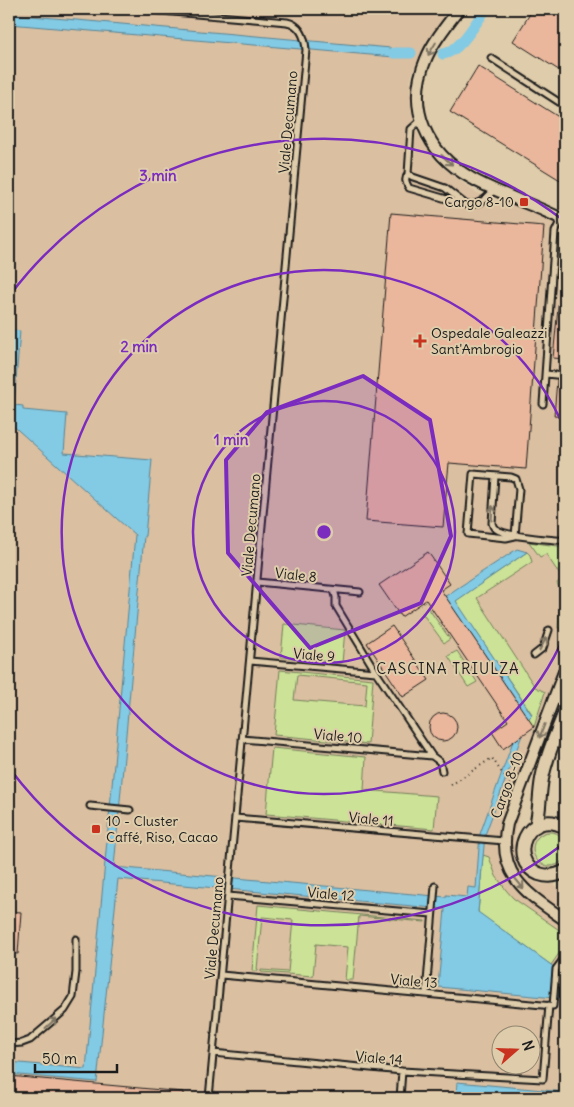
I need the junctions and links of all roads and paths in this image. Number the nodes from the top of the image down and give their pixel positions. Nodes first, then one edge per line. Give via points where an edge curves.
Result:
1 (138, 9) edge
2 (460, 9) edge
3 (491, 58) dead end
4 (565, 106) edge
5 (421, 120) junction
6 (408, 174) junction
7 (494, 190) junction
8 (466, 205) junction
9 (563, 219) edge
10 (546, 374) junction
11 (565, 376) edge
12 (544, 404) dead end
13 (495, 476) junction
14 (515, 536) junction
15 (565, 541) edge
16 (257, 582) junction
17 (334, 590) junction
18 (360, 592) dead end
19 (549, 630) dead end
20 (534, 655) dead end
21 (250, 661) junction
22 (565, 669) edge
23 (376, 672) junction
24 (565, 712) edge
25 (242, 739) junction
26 (432, 756) junction
27 (442, 771) dead end
28 (451, 784) dead end
29 (510, 785) dead end
30 (541, 796) junction
31 (90, 806) dead end
32 (130, 810) dead end
33 (235, 818) junction
34 (562, 825) edge
35 (536, 826) junction
36 (504, 841) junction
37 (559, 873) edge
38 (565, 882) edge
39 (435, 886) dead end
40 (228, 896) junction
41 (432, 914) junction
42 (565, 920) edge
43 (76, 939) dead end
44 (565, 957) edge
45 (221, 975) junction
46 (426, 994) junction
47 (548, 1005) junction
48 (9, 1044) edge
49 (213, 1053) junction
50 (402, 1071) junction
51 (209, 1098) edge
52 (400, 1098) edge

1 - 16 lane, Viale Decumano via 292,23 300,29 305,41
2 -> 5 street via 426,58 418,86
3 - 4 lane
5 - 6 lane via 411,130
5 -> 7 street via 440,154 461,172
6 - 8 lane via 450,190
6 - 8 lane via 406,183 409,188
7 - 8 lane via 481,202
7 - 9 street
9 - 10 lane via 555,232
10 - 11 lane
10 - 12 lane
14 -> 13 lane via 497,530 492,523
13 - 14 lane via 513,477 518,484
13 - 14 lane via 473,474 468,534
14 - 15 lane
16 - 17 lane, Viale 8
16 - 21 lane, Viale Decumano
17 - 18 lane, Viale 8
17 - 23 lane via 336,606
20 -> 19 lane via 543,648
21 - 23 lane, Viale 9
21 - 25 lane, Viale Decumano
22 -> 36 street, Cargo 8-10 via 507,824
23 - 26 lane
24 - 30 street via 544,767
25 - 26 lane, Viale 10
25 - 33 lane, Viale Decumano
26 - 27 lane via 440,762
28 - 29 path via 492,758
30 - 34 street via 546,809
30 - 35 street
31 - 32 lane
33 - 36 lane, Viale 11
33 - 40 lane, Viale Decumano
34 - 35 street via 551,822
35 - 37 street via 524,840 524,858 528,866 544,876
36 -> 42 street, Cargo 8-10 via 506,862 520,886
37 - 38 street
39 - 41 lane
40 - 41 lane, Viale 12
40 - 45 lane, Viale Decumano
41 - 46 lane
48 -> 43 lane via 30,1040 70,1004 76,988
44 - 47 lane via 556,969 553,1006
45 - 46 lane, Viale 13
45 - 49 lane, Viale Decumano
46 - 47 lane, Viale 13
47 - 50 lane, Viale 14 via 543,1079
49 - 50 lane, Viale 14
49 - 51 lane, Viale Decumano
50 - 52 lane

